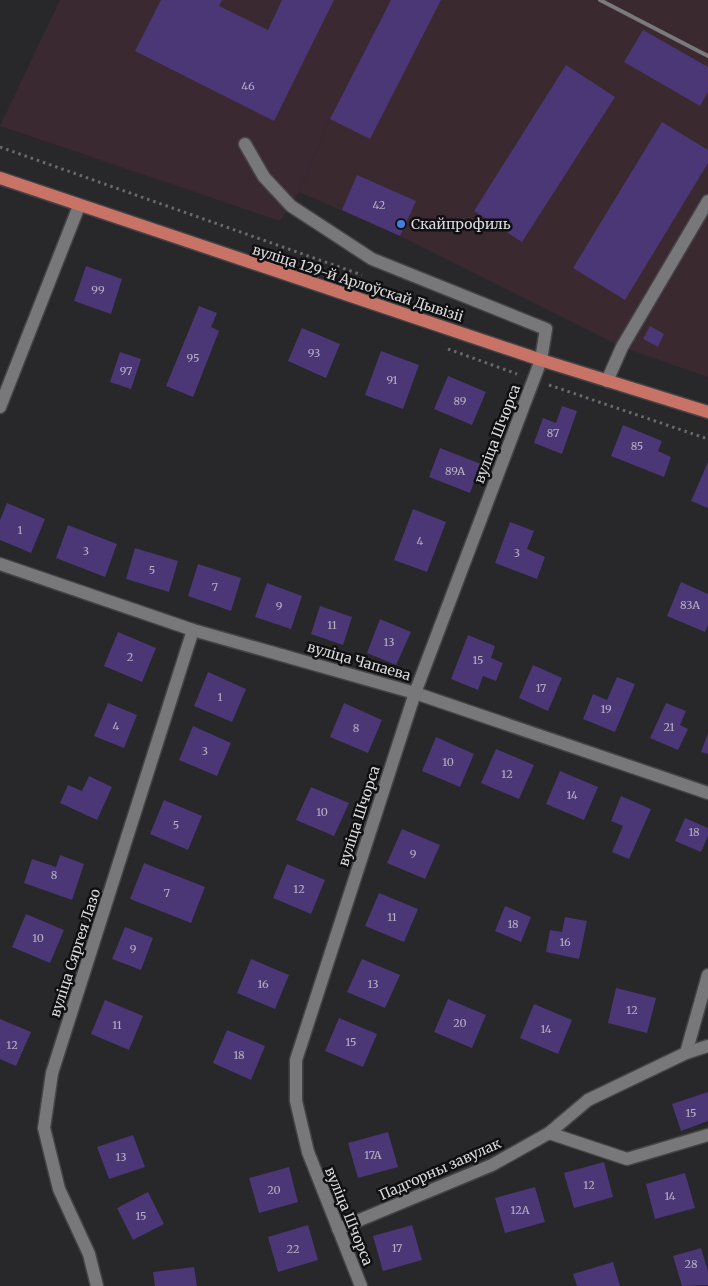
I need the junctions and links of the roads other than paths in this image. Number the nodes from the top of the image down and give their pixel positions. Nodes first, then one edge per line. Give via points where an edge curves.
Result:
1 (246, 144) dead end
2 (0, 178) edge
3 (708, 201) edge
4 (78, 206) junction
5 (541, 360) junction
6 (607, 380) junction
7 (0, 407) edge
8 (708, 412) edge
9 (0, 564) edge
10 (193, 630) junction
11 (415, 693) junction
12 (708, 793) edge
13 (708, 975) edge
14 (708, 1046) edge
15 (686, 1053) junction
16 (549, 1133) junction
17 (708, 1135) edge
18 (338, 1230) junction
19 (97, 1286) edge
20 (362, 1286) edge

1 - 5 street, вуліца Шчорса via 264,177 291,206 372,259 546,329
2 - 4 main road, вуліца 129-й Арлоўскай Дывізіі
3 - 6 street via 622,347
4 - 5 main road, вуліца 129-й Арлоўскай Дывізіі
4 - 7 street
5 - 6 main road, вуліца 129-й Арлоўскай Дывізіі
5 - 11 street, вуліца Шчорса
6 - 8 main road, вуліца 129-й Арлоўскай Дывізіі
9 - 10 street, вуліца Чапаева
10 - 11 street, вуліца Чапаева
10 - 19 street, вуліца Сяргея Лазо via 52,1073 44,1128 59,1190 89,1254
11 - 12 street, вуліца Чапаева
11 - 18 street, вуліца Шчорса via 296,1060 296,1101 308,1152
13 - 15 street
14 - 15 street, Падгорны завулак
15 - 16 street, Падгорны завулак via 588,1100
16 - 17 street via 627,1158
16 - 18 street, Падгорны завулак via 492,1165
18 - 20 street, вуліца Шчорса

